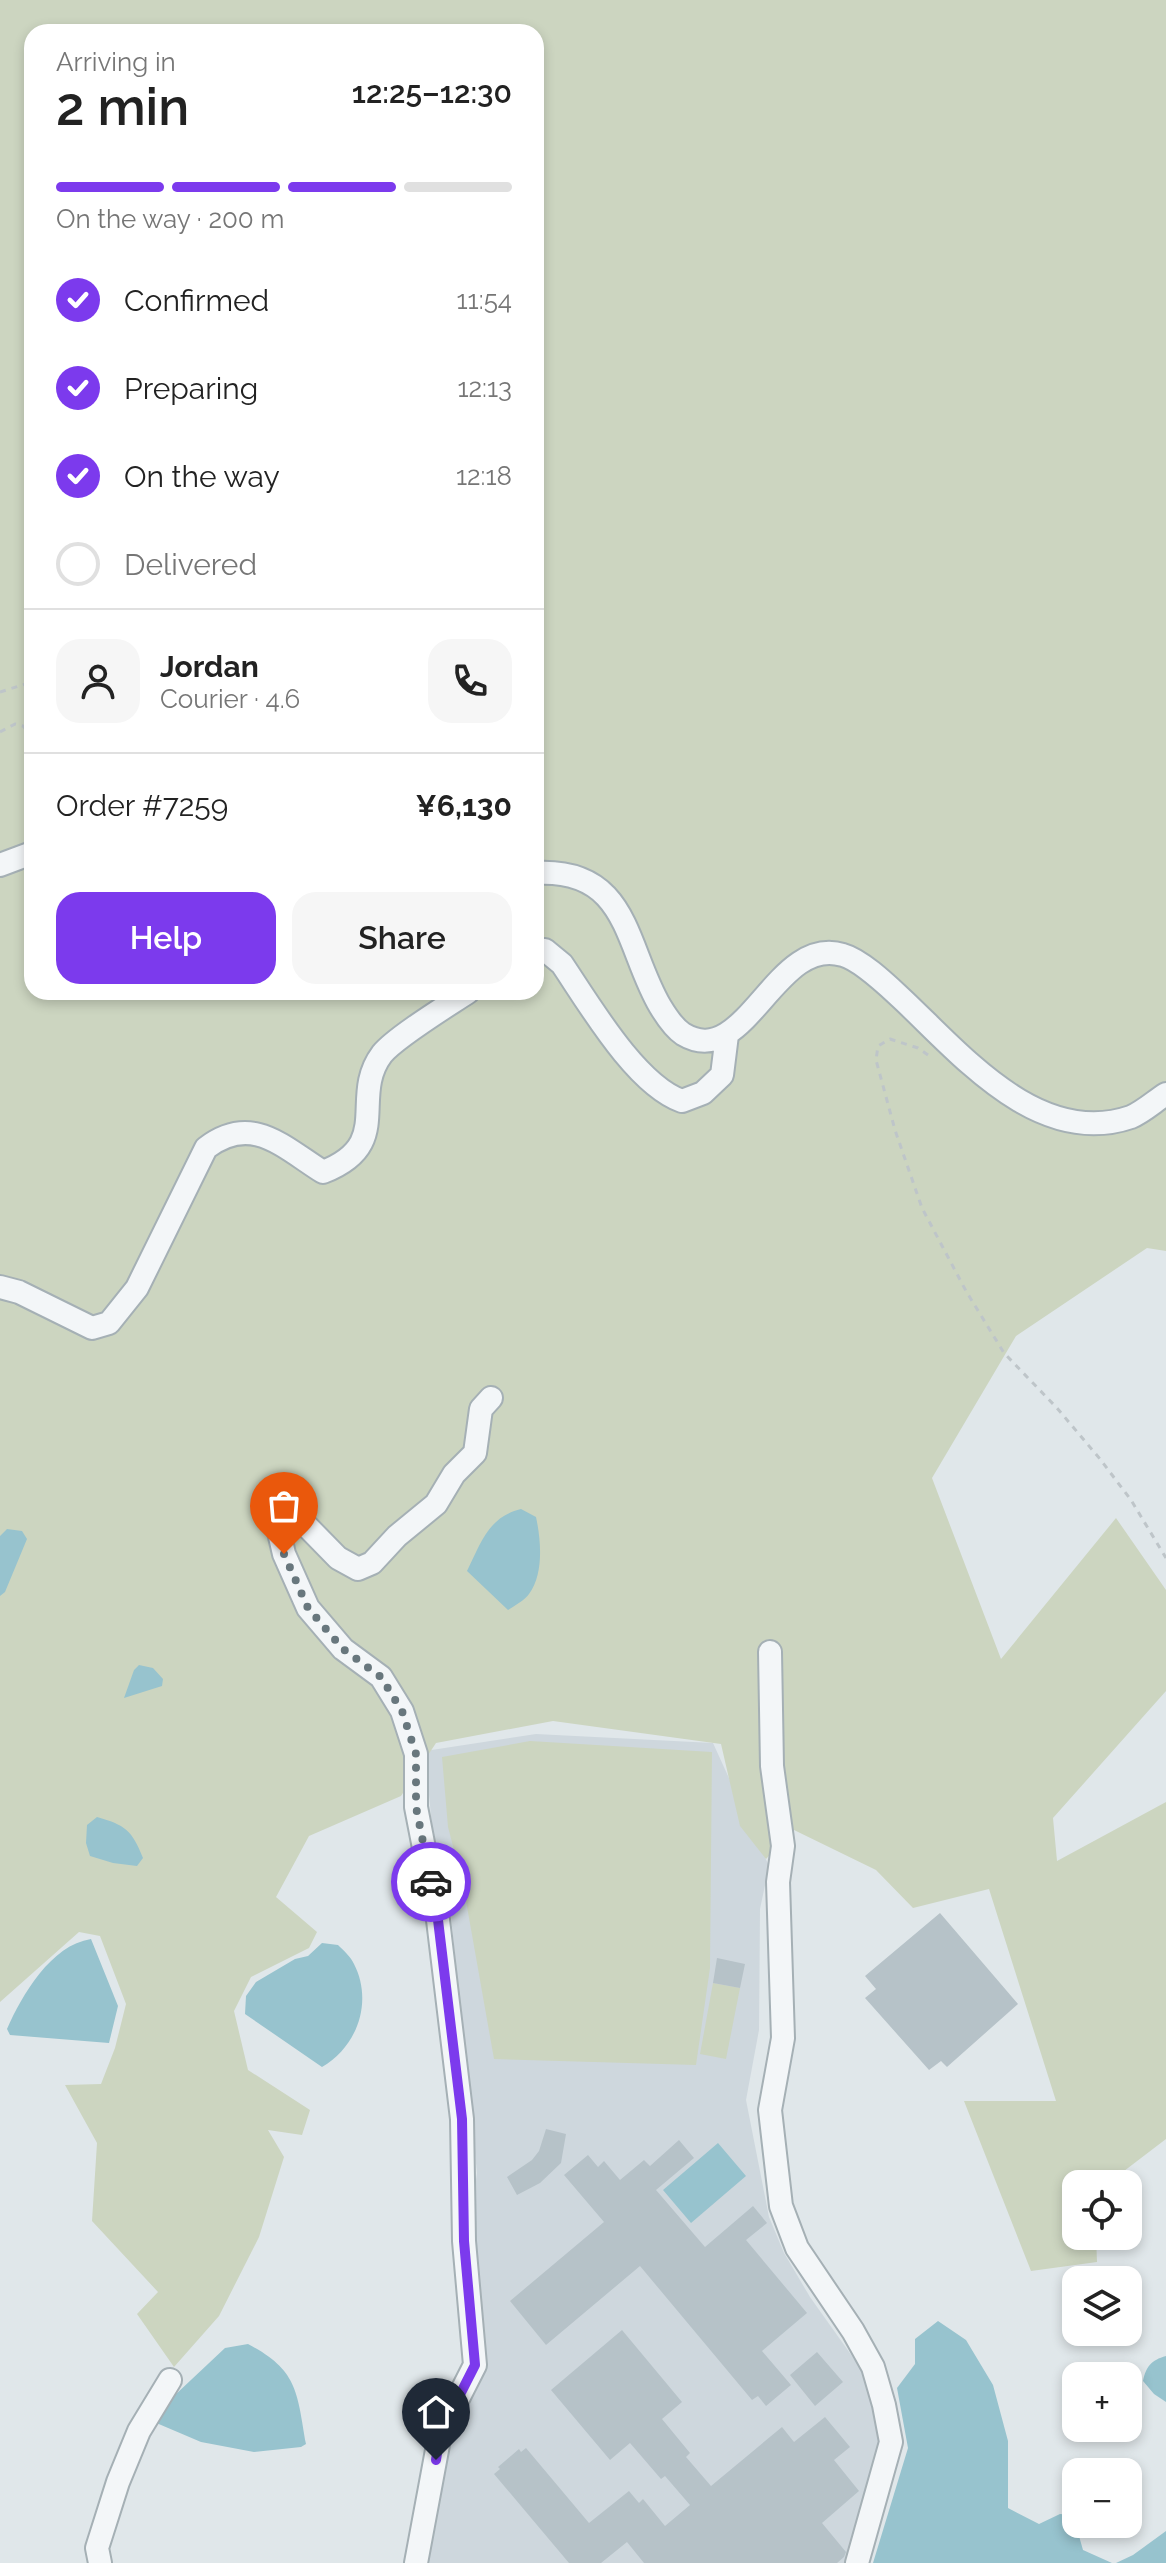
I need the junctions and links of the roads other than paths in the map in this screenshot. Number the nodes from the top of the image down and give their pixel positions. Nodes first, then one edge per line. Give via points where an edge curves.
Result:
1 (24, 856) edge
2 (0, 865) edge
3 (544, 873) edge
4 (544, 950) edge
5 (457, 1000) edge
6 (727, 1035) junction
7 (1166, 1094) edge
8 (0, 1287) edge
9 (491, 1398) dead end
10 (770, 1652) dead end
11 (170, 2380) dead end
12 (100, 2563) edge
13 (416, 2563) edge
14 (857, 2563) edge

1 - 2 street
3 - 6 street via 579,878 613,903 651,991 681,1033 699,1041
4 - 6 street via 562,964 639,1071 666,1095 682,1101 703,1093 722,1075
5 - 8 street via 384,1052 371,1073 365,1138 344,1164 323,1172 247,1131 223,1135 206,1148 137,1288 109,1323 92,1328
6 - 7 street via 803,959 844,955 893,991 1006,1093 1050,1116 1106,1122 1132,1116
9 - 13 street via 481,1409 475,1453 436,1504 372,1563 358,1569 338,1558 291,1510 282,1512 278,1528 308,1608 343,1649 381,1677 402,1711 416,1754 416,1807 438,1920 462,2119 464,2241 475,2365 440,2434
10 - 14 street via 772,1766 783,1846 778,1882 783,2038 770,2110 781,2206 797,2248 873,2367 891,2442
11 - 12 street via 139,2431 118,2482 97,2548

